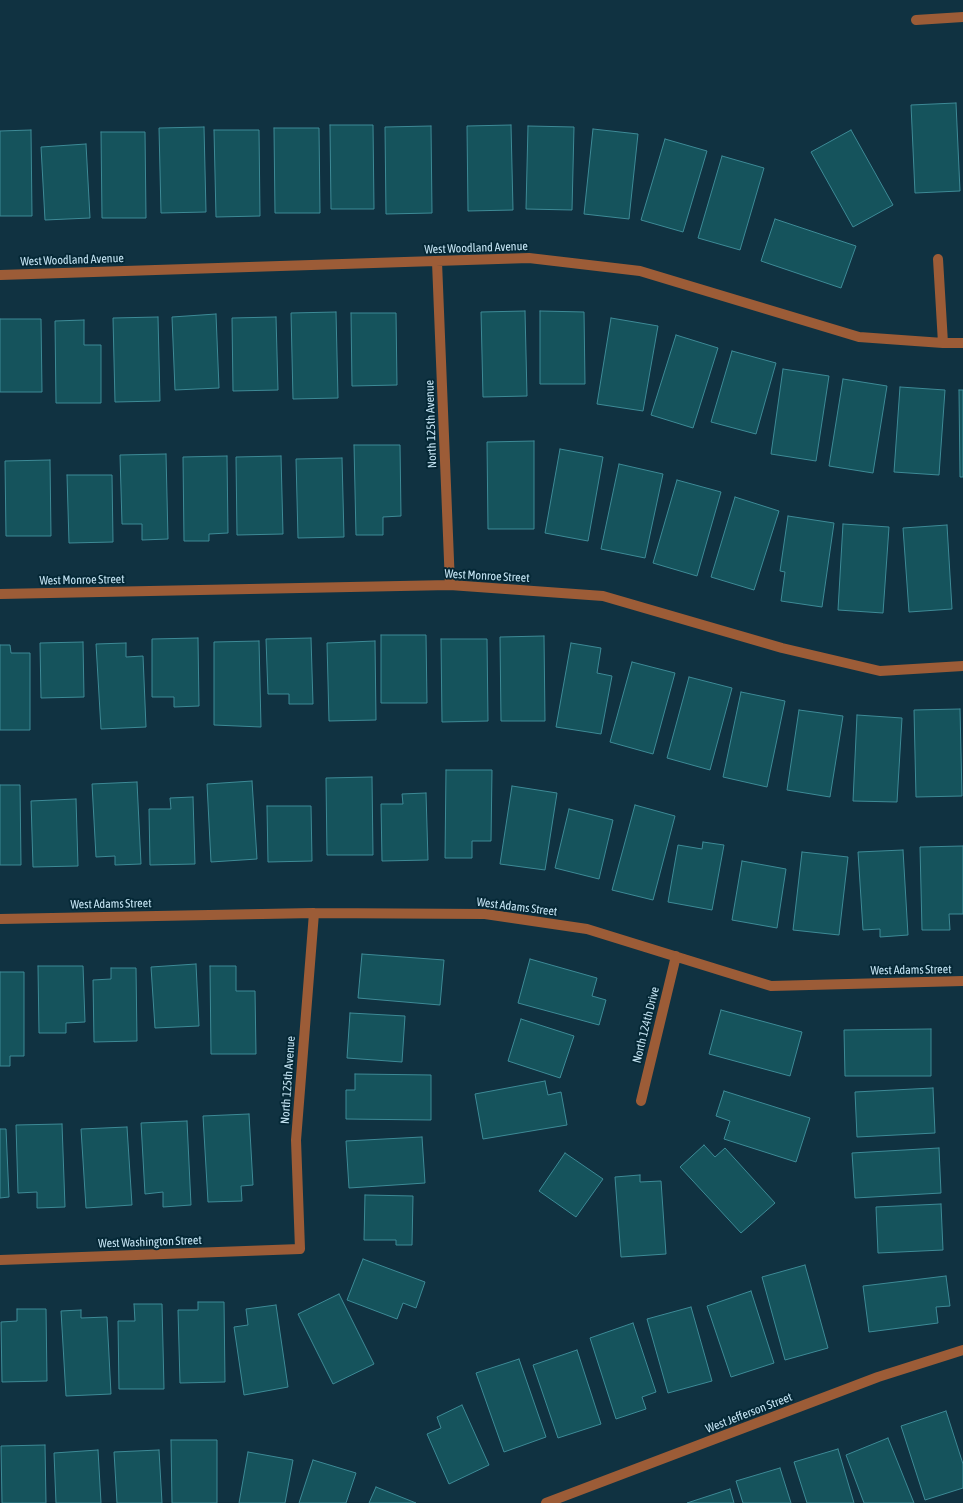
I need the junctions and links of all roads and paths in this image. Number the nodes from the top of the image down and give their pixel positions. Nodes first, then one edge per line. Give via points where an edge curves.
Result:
1 (963, 17) edge
2 (916, 20) dead end
3 (938, 259) dead end
4 (437, 262) junction
5 (0, 274) edge
6 (963, 342) edge
7 (943, 343) junction
8 (450, 585) junction
9 (0, 594) edge
10 (963, 666) edge
11 (314, 912) junction
12 (0, 919) edge
13 (676, 956) junction
14 (963, 981) edge
15 (640, 1101) dead end
16 (300, 1249) joint
17 (0, 1260) edge
18 (963, 1350) edge
19 (546, 1503) edge

1 - 2 street
3 - 7 street
4 - 5 street, West Woodland Avenue
4 - 7 street, West Woodland Avenue via 529,258 640,271 859,337
4 - 8 street, North 125th Avenue
6 - 7 street, West Woodland Avenue
8 - 9 street, West Monroe Street
8 - 10 street, West Monroe Street via 603,596 782,648 880,671
11 - 12 street, West Adams Street
11 - 13 street, West Adams Street via 486,914 587,928
11 - 16 street, North 125th Avenue via 296,1140
13 - 14 street, West Adams Street via 771,986
13 - 15 street, North 124th Drive
16 - 17 street, West Washington Street
18 - 19 street, West Jefferson Street via 878,1377

